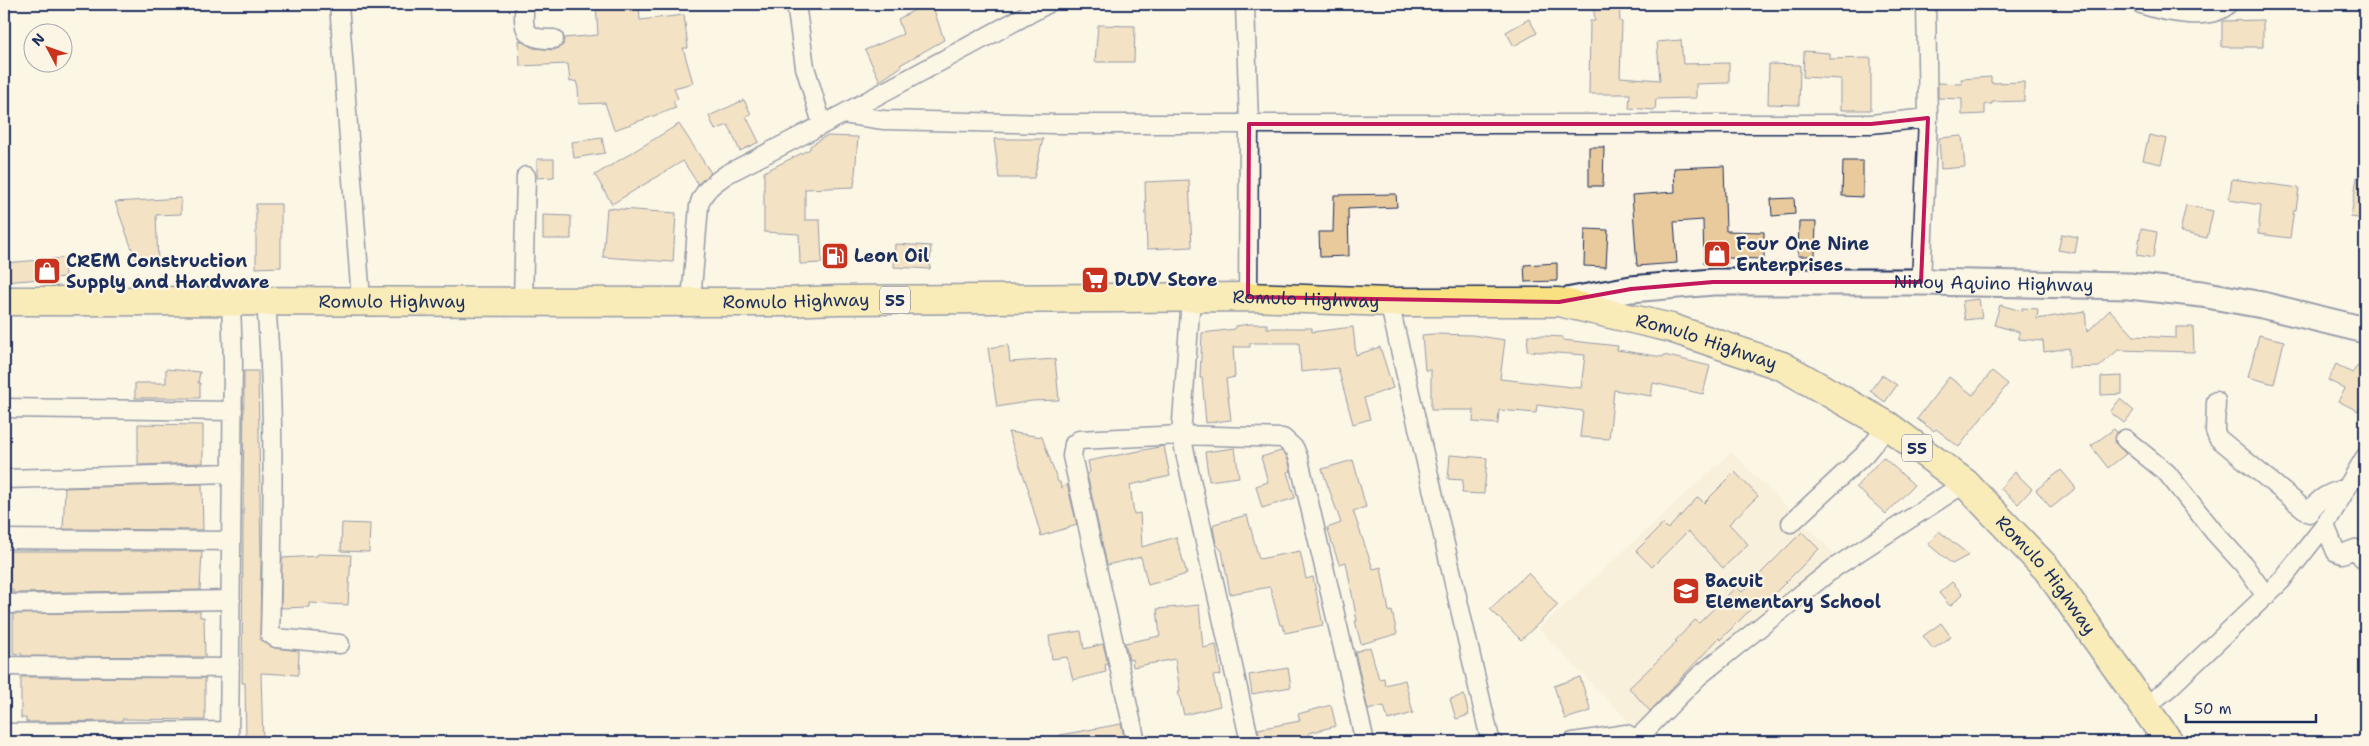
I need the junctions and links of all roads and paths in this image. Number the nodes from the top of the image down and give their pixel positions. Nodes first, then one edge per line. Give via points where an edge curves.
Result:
1 (339, 4) edge
2 (525, 4) edge
3 (796, 4) edge
4 (1047, 4) edge
5 (1245, 4) edge
6 (1926, 4) edge
7 (2141, 4) edge
8 (2228, 4) edge
9 (554, 39) dead end
10 (844, 114) junction
11 (1928, 118) junction
12 (822, 124) junction
13 (1249, 124) junction
14 (526, 176) dead end
15 (1921, 282) junction
16 (1248, 297) junction
17 (1191, 298) junction
18 (362, 300) junction
19 (4, 301) edge
20 (523, 301) junction
21 (690, 301) junction
22 (231, 302) junction
23 (266, 302) junction
24 (1389, 302) junction
25 (1559, 302) junction
26 (2365, 330) edge
27 (2216, 401) dead end
28 (4, 408) edge
29 (233, 411) junction
30 (1888, 426) junction
31 (1180, 435) junction
32 (2125, 439) dead end
33 (2365, 457) edge
34 (232, 473) junction
35 (4, 479) edge
36 (1965, 483) junction
37 (2346, 488) junction
38 (1791, 524) dead end
39 (2325, 525) junction
40 (4, 539) edge
41 (231, 541) junction
42 (2365, 561) edge
43 (2266, 596) junction
44 (231, 600) junction
45 (4, 604) edge
46 (340, 644) dead end
47 (4, 666) edge
48 (230, 668) junction
49 (2144, 708) junction
50 (4, 733) edge
51 (229, 737) edge
52 (1639, 741) edge
53 (1136, 742) edge
54 (1250, 742) edge
55 (1365, 742) edge
56 (1492, 742) edge
57 (1573, 742) edge
58 (2169, 742) edge

1 - 18 street
2 - 9 street via 523,26 529,35 540,40
3 - 12 street via 805,67
4 - 10 street
5 - 13 street
6 - 11 street
7 - 8 street via 2163,12 2187,14 2215,11
10 - 12 street
10 - 13 street via 884,120
11 - 13 street via 1852,124
11 - 15 street
12 - 21 street via 727,174 701,198
13 - 16 street
14 - 20 street
15 - 25 main road, Ninoy Aquino Highway via 1713,282 1631,289
15 - 26 main road, Ninoy Aquino Highway via 2129,286 2262,305
16 - 17 highway, Romulo Highway / 55
16 - 24 highway, Romulo Highway / 55
17 - 21 highway, Romulo Highway / 55
17 - 31 street
18 - 20 highway, Romulo Highway / 55
18 - 23 highway, Romulo Highway / 55
19 - 22 highway, Romulo Highway / 55
20 - 21 highway, Romulo Highway / 55
22 - 23 highway, Romulo Highway / 55
22 - 29 street
23 - 46 street via 273,535 270,634 276,638
24 - 25 highway, Romulo Highway / 55
24 - 56 street
25 - 30 highway, Romulo Highway / 55 via 1671,328 1782,366
27 - 37 street via 2215,431 2218,438 2309,513 2315,502
28 - 29 street
29 - 34 street
30 - 36 highway, Romulo Highway / 55
30 - 38 street via 1864,455
31 - 53 street via 1079,440 1072,450
31 - 54 street
31 - 55 street via 1283,438 1295,449
32 - 43 street via 2167,473
33 - 37 street
34 - 35 street
34 - 41 street
36 - 49 highway, Romulo Highway / 55 via 2047,569
36 - 52 street via 1834,568 1699,676
37 - 39 street
39 - 42 street via 2336,552 2342,554 2355,549
39 - 43 street
40 - 41 street
41 - 44 street
43 - 49 street
44 - 45 street
44 - 48 street
47 - 48 street
48 - 51 street
49 - 58 highway, Romulo Highway / 55
50 - 51 street
52 - 57 street via 1626,734

